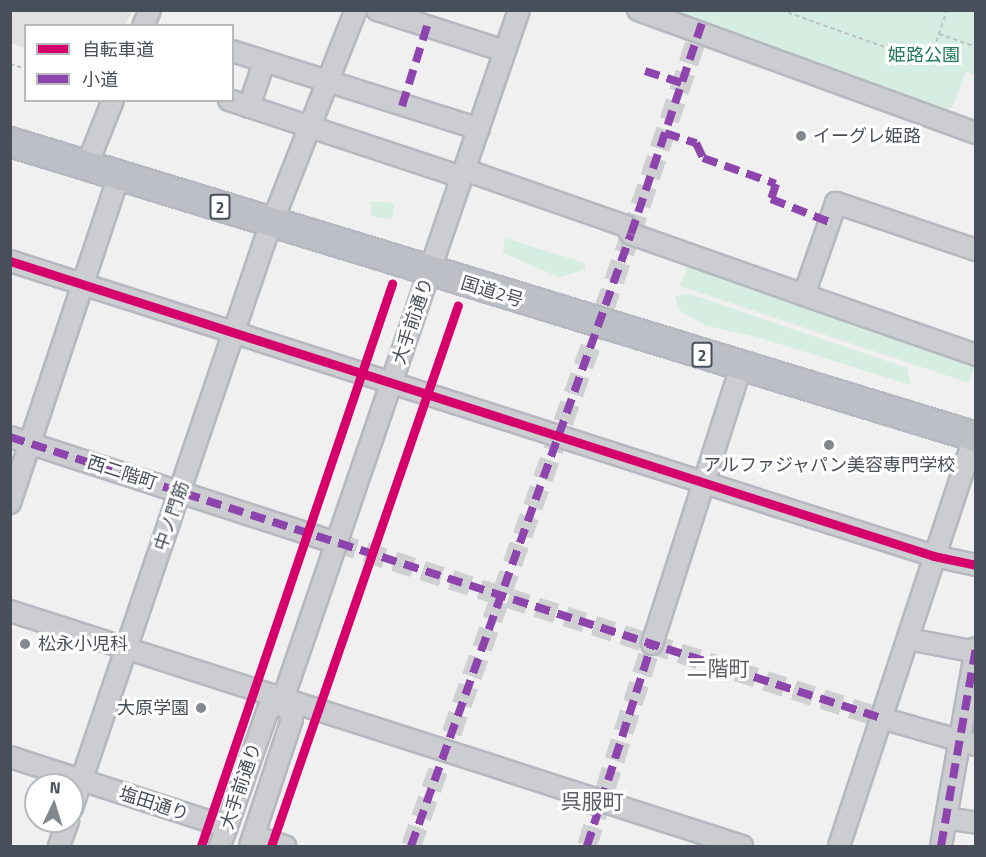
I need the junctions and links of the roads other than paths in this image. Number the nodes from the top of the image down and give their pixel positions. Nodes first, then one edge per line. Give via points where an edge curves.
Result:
1 (356, 10) edge
2 (377, 10) edge
3 (519, 10) edge
4 (638, 10) edge
5 (505, 51) junction
6 (234, 52) edge
7 (264, 62) junction
8 (327, 83) junction
9 (112, 102) edge
10 (234, 102) edge
11 (249, 107) junction
12 (310, 126) junction
13 (478, 129) junction
14 (975, 133) edge
15 (10, 142) edge
16 (87, 165) junction
17 (463, 174) junction
18 (119, 176) junction
19 (272, 223) junction
20 (975, 250) edge
21 (10, 261) edge
22 (429, 273) junction
23 (86, 284) junction
24 (804, 295) junction
25 (235, 332) junction
26 (975, 355) edge
27 (741, 367) junction
28 (393, 381) junction
29 (10, 437) edge
30 (975, 437) edge
31 (31, 443) junction
32 (703, 483) junction
33 (180, 493) junction
34 (10, 503) edge
35 (337, 543) junction
36 (934, 556) junction
37 (975, 565) edge
38 (10, 611) edge
39 (908, 639) junction
40 (652, 644) tunnel mouth
41 (127, 648) junction
42 (975, 651) edge
43 (283, 699) junction
44 (881, 718) junction
45 (967, 744) edge
46 (10, 757) edge
47 (60, 773) edge
48 (84, 774) edge
49 (84, 781) edge
50 (946, 818) junction
51 (975, 823) edge
52 (227, 827) junction
53 (252, 841) edge
54 (220, 846) edge
55 (285, 846) edge
56 (742, 846) edge
57 (839, 846) edge
58 (941, 846) edge

1 - 8 street, 中ノ門筋
2 - 5 street
3 - 5 street, 大手前通り
4 - 14 street
5 - 13 street, 大手前通り
6 - 7 street
7 - 8 street
7 - 11 street
8 - 12 street, 中ノ門筋
8 - 13 street
9 - 16 street
10 - 11 street
11 - 12 street
12 - 17 street
12 - 19 street, 中ノ門筋
13 - 17 street, 大手前通り
15 - 16 highway, 国道2号 / 2
16 - 18 highway, 国道2号 / 2
17 - 22 street, 大手前通り
17 - 24 street via 626,226 631,234
18 - 19 highway, 国道2号 / 2
18 - 23 street
19 - 22 highway, 国道2号 / 2
19 - 25 street, 中ノ門筋
20 - 24 street via 836,203
21 - 23 street
22 - 27 highway, 国道2号 / 2
22 - 28 street, 大手前通り
23 - 25 street
23 - 31 street
24 - 26 street
25 - 28 street
25 - 33 street, 中ノ門筋
27 - 30 highway, 国道2号 / 2
27 - 32 street
28 - 32 street
28 - 35 street, 大手前通り
29 - 31 street, 西二階町
30 - 36 street
31 - 33 street, 西二階町
31 - 34 street
32 - 36 street
32 - 40 street
33 - 35 street, 西二階町
33 - 41 street, 中ノ門筋
35 - 43 street, 大手前通り
36 - 37 street
36 - 39 street
38 - 41 street
39 - 42 street
39 - 44 street
41 - 43 street
41 - 48 street, 中ノ門筋
42 - 45 street
43 - 52 street, 大手前通り via 268,710
43 - 53 street, 大手前通り via 292,719
43 - 56 street
44 - 45 street
44 - 57 street
45 - 50 street
46 - 47 street, 塩田通り
49 - 52 street, 塩田通り
50 - 51 street
50 - 58 street
52 - 54 street, 大手前通り
53 - 55 street

